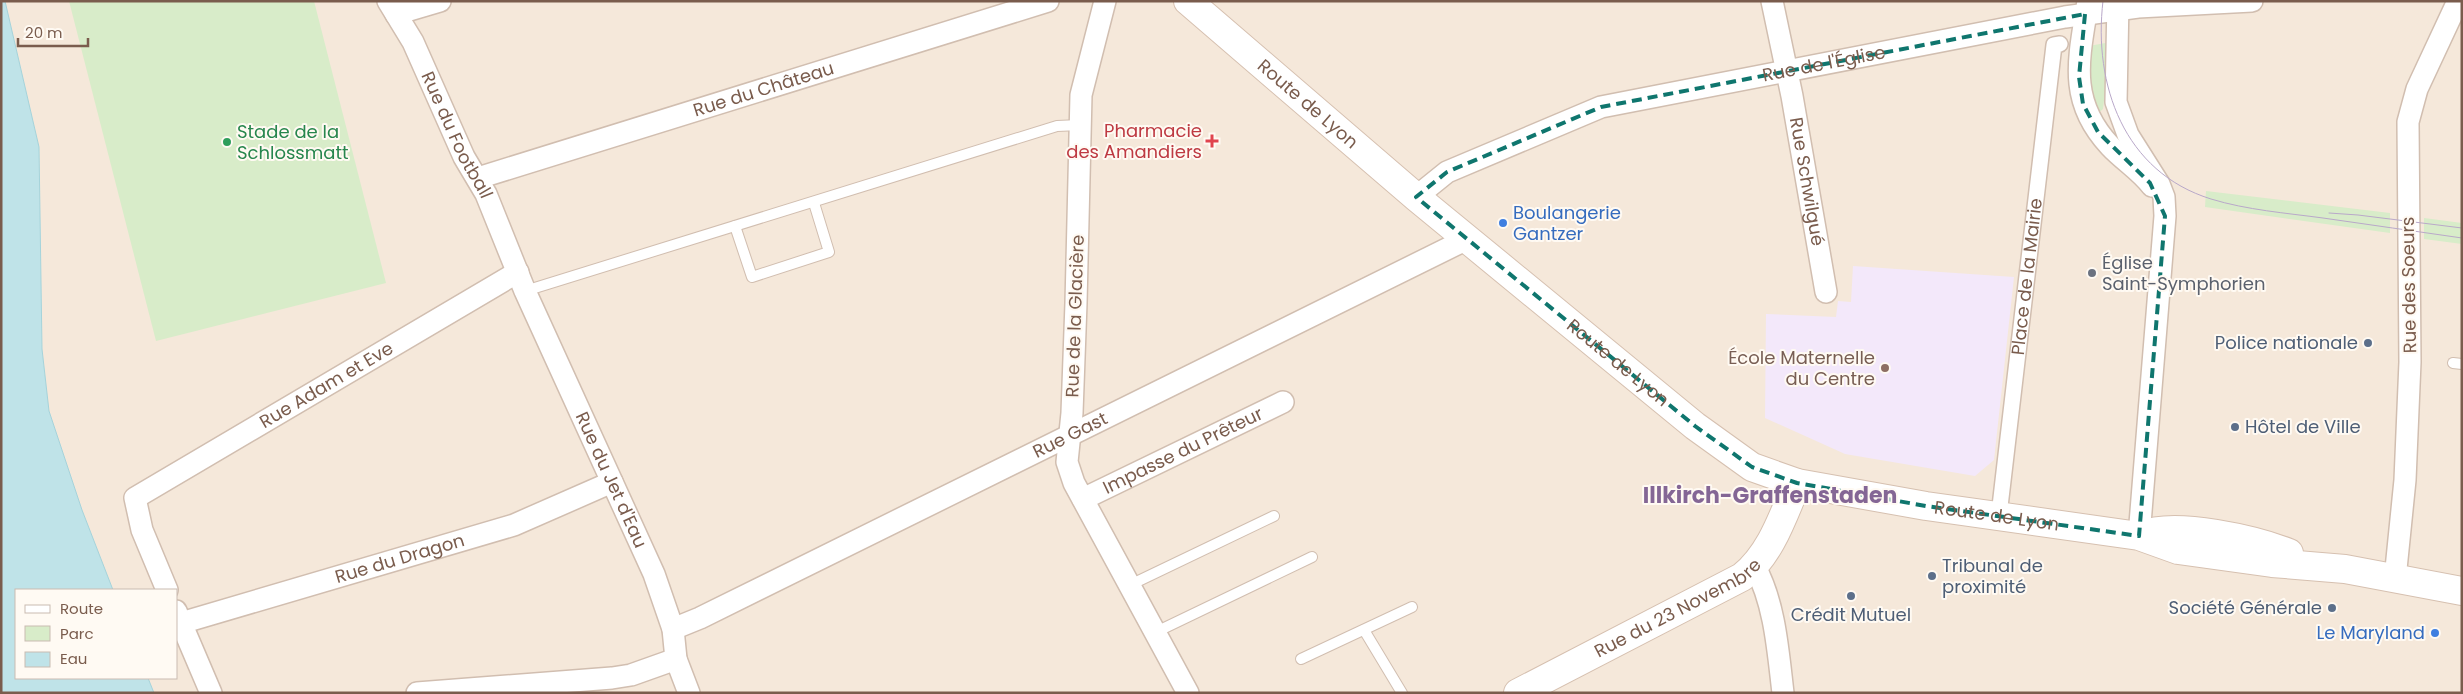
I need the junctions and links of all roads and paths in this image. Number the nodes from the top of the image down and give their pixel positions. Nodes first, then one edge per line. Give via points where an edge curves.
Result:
1 (440, 1) edge
2 (1048, 1) edge
3 (1105, 1) edge
4 (1188, 1) edge
5 (1772, 1) edge
6 (2252, 1) edge
7 (2458, 1) edge
8 (2118, 6) edge
9 (392, 8) edge
10 (2086, 8) edge
11 (2060, 44) dead end
12 (1787, 70) junction
13 (1080, 125) junction
14 (478, 178) junction
15 (1416, 198) junction
16 (814, 203) junction
17 (2165, 216) junction
18 (736, 226) junction
19 (1468, 239) junction
20 (522, 281) junction
21 (1826, 292) dead end
22 (1283, 402) dead end
23 (1069, 436) junction
24 (612, 482) junction
25 (1797, 483) junction
26 (1083, 499) junction
27 (1999, 515) junction
28 (1274, 516) dead end
29 (2139, 536) junction
30 (1312, 557) dead end
31 (1755, 567) junction
32 (2395, 579) junction
33 (1130, 585) junction
34 (167, 589) edge
35 (2462, 591) edge
36 (1412, 607) dead end
37 (178, 617) edge
38 (673, 629) junction
39 (1364, 630) junction
40 (1156, 632) junction
41 (676, 659) junction
42 (1301, 659) dead end
43 (212, 693) edge
44 (416, 693) edge
45 (689, 693) edge
46 (1188, 693) edge
47 (1402, 693) edge
48 (1518, 693) edge
49 (1783, 693) edge

1 - 9 street
2 - 14 street, Rue du Château
3 - 13 street, Rue de la Glacière via 1081,95
4 - 15 main road, Route de Lyon
5 - 12 street, Rue Schwilgué
6 - 8 street, Rue de l'Église
7 - 32 street, Rue des Soeurs via 2417,89 2408,122 2410,362 2405,480
8 - 10 street, Rue de l'Église
8 - 17 street via 2116,102 2128,135 2159,184 2164,197
9 - 14 street, Rue du Football via 423,62 464,157
10 - 12 street, Rue de l'Église
10 - 17 street via 2079,77 2083,104 2102,137 2150,183
11 - 27 street, Place de la Mairie via 2054,45
12 - 15 street, Rue de l'Église via 1601,107 1447,172
12 - 21 street, Rue Schwilgué
13 - 16 lane via 1056,126
13 - 23 street, Rue de la Glacière via 1076,321
14 - 20 street, Rue du Football
15 - 19 main road, Route de Lyon
16 - 18 lane
16 - 18 lane via 829,252 752,277
17 - 29 street
18 - 20 lane
19 - 23 street, Rue Gast
19 - 25 main road, Route de Lyon via 1695,426 1752,467
20 - 24 street, Rue du Jet d'Eau
20 - 34 street, Rue Adam et Eve via 135,498 142,530
22 - 26 street, Impasse du Prêteur
23 - 26 street, Rue de la Glacière via 1067,462
23 - 38 street, Rue Gast
24 - 37 street, Rue du Dragon via 514,525
24 - 38 street, Rue du Jet d'Eau via 654,574
25 - 27 main road, Route de Lyon via 1926,506
25 - 31 main road, Rue du 23 Novembre via 1776,533
26 - 33 street, Rue de la Glacière
27 - 29 main road, Route de Lyon
28 - 33 lane
29 - 32 main road, Route de Lyon via 2178,550 2317,566
30 - 40 lane
31 - 48 main road, Rue du 23 Novembre via 1727,585
31 - 49 street via 1766,586
32 - 35 main road, Route de Lyon
33 - 40 street, Rue de la Glacière
36 - 39 lane
37 - 43 street
38 - 41 street, Rue du Jet d'Eau
39 - 42 lane
39 - 47 lane
40 - 46 street, Rue de la Glacière
41 - 44 street via 631,675 612,678
41 - 45 street, Rue du Jet d'Eau

